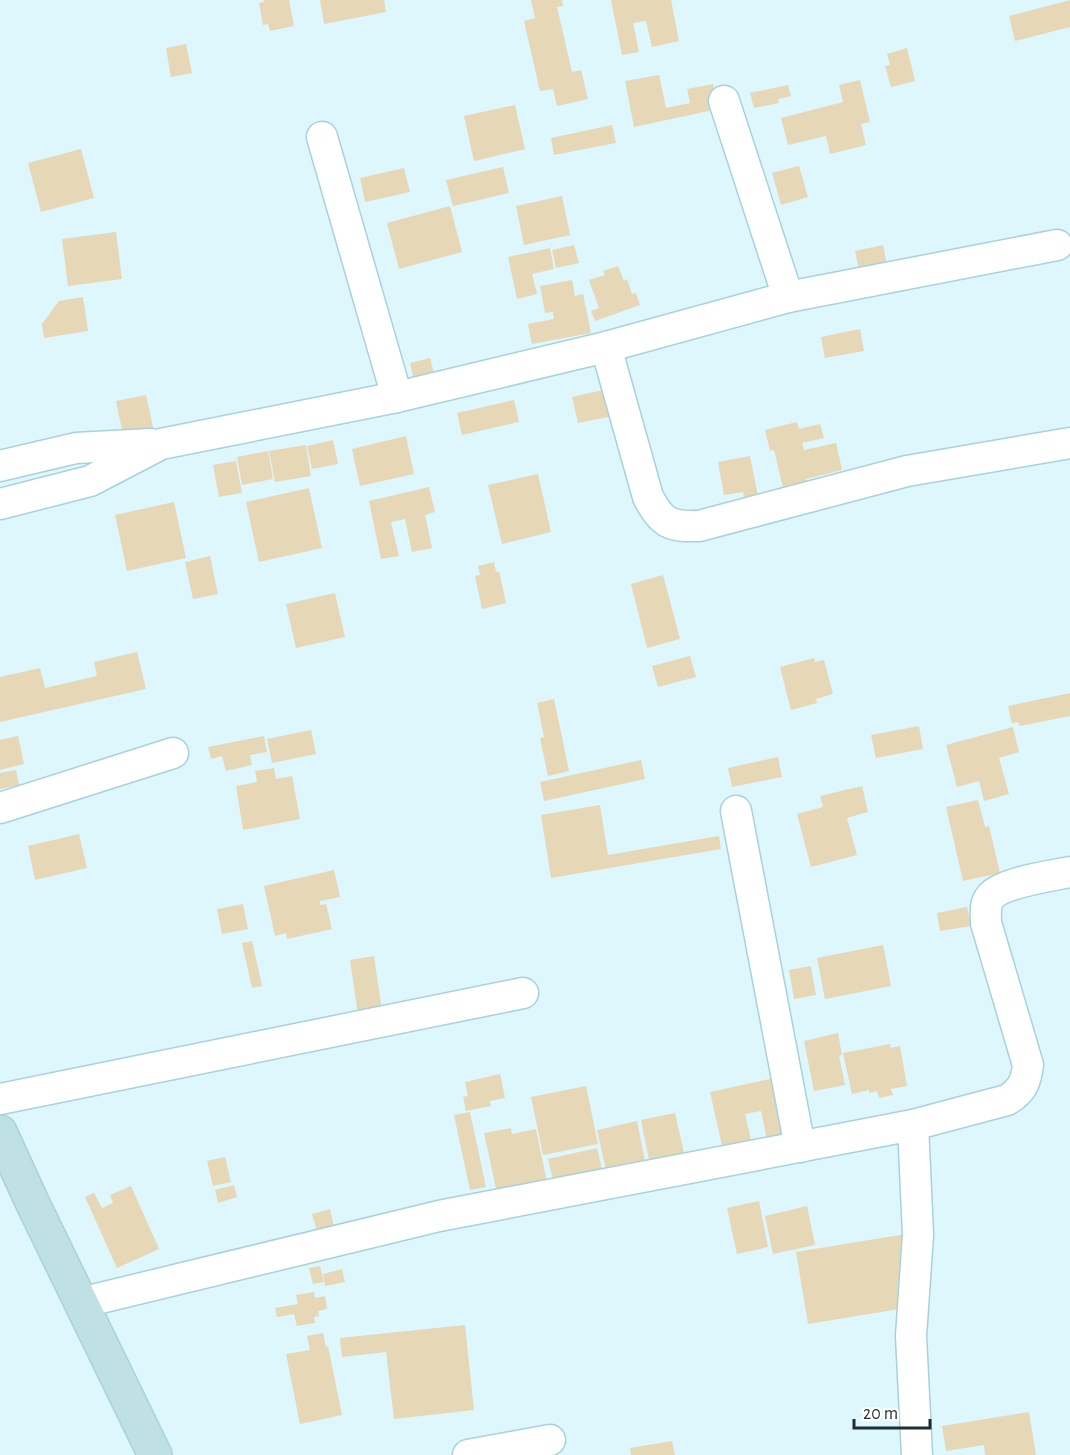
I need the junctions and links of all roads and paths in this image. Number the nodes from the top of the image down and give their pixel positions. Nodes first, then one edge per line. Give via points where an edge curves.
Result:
1 (724, 100) dead end
2 (322, 137) dead end
3 (1057, 244) dead end
4 (788, 297) junction
5 (606, 347) junction
6 (397, 397) junction
7 (1070, 443) edge
8 (161, 444) junction
9 (0, 466) edge
10 (0, 504) edge
11 (173, 753) dead end
12 (0, 808) edge
13 (736, 811) dead end
14 (1070, 872) edge
15 (523, 993) dead end
16 (0, 1099) edge
17 (913, 1125) junction
18 (0, 1132) edge
19 (800, 1147) junction
20 (80, 1304) junction
21 (550, 1440) dead end
22 (154, 1455) edge
23 (468, 1455) edge
24 (917, 1455) edge

1 - 4 street
2 - 6 street
3 - 4 street
4 - 5 street
5 - 6 street
5 - 7 street via 648,497 667,523 681,527 699,526 907,471
6 - 8 street
8 - 9 street via 76,448
8 - 10 street via 90,481
11 - 12 street
13 - 19 street
14 - 17 street via 1005,887 992,895 985,906 986,923 1028,1065 1026,1082 1006,1100
15 - 16 street
17 - 19 street
17 - 24 street via 918,1235 911,1336
18 - 20 street
19 - 20 street via 440,1216
20 - 22 street
21 - 23 street

